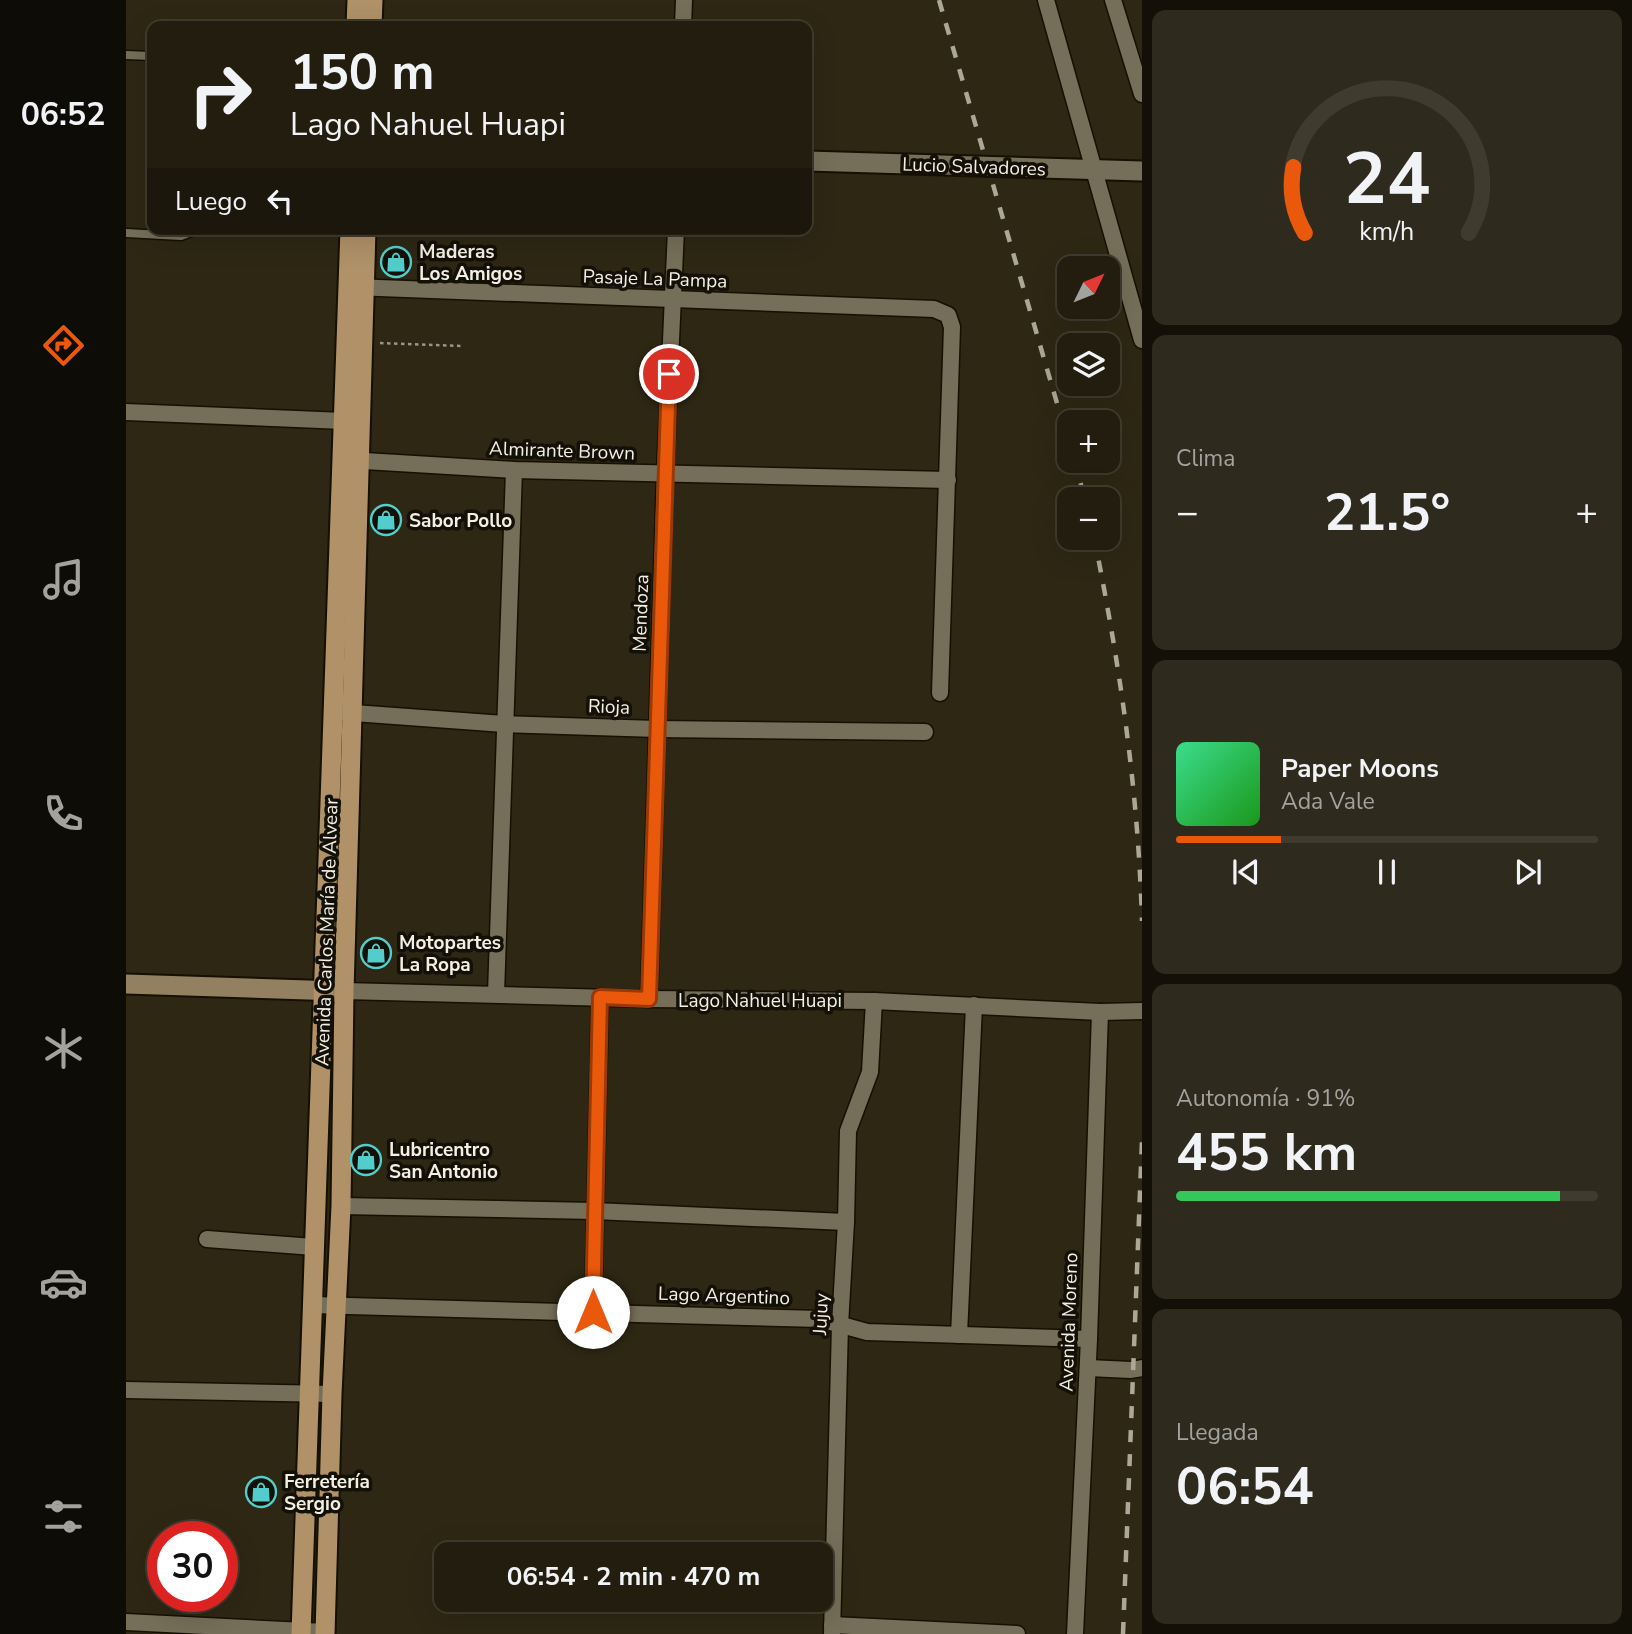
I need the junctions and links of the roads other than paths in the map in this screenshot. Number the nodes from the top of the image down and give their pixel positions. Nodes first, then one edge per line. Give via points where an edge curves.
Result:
1 (357, 0) edge
2 (373, 0) edge
3 (684, 0) edge
4 (1046, 0) edge
5 (1114, 0) edge
6 (356, 21) edge
7 (372, 21) edge
8 (683, 21) edge
9 (126, 55) edge
10 (147, 56) edge
11 (1142, 94) edge
12 (812, 161) edge
13 (1095, 170) junction
14 (1142, 171) edge
15 (126, 233) edge
16 (147, 234) edge
17 (163, 235) edge
18 (184, 235) edge
19 (351, 235) edge
20 (365, 235) edge
21 (676, 235) edge
22 (355, 288) junction
23 (673, 299) junction
24 (1142, 340) edge
25 (126, 412) edge
26 (344, 421) junction
27 (350, 460) junction
28 (514, 470) junction
29 (665, 474) junction
30 (948, 480) junction
31 (940, 692) dead end
32 (343, 712) junction
33 (504, 724) junction
34 (657, 729) junction
35 (925, 732) dead end
36 (126, 984) edge
37 (323, 991) junction
38 (344, 991) junction
39 (496, 994) junction
40 (600, 997) junction
41 (649, 999) junction
42 (874, 1001) junction
43 (974, 1005) junction
44 (1142, 1011) edge
45 (1100, 1012) junction
46 (341, 1206) junction
47 (594, 1211) junction
48 (846, 1222) junction
49 (207, 1239) dead end
50 (314, 1247) junction
51 (313, 1305) junction
52 (335, 1305) junction
53 (593, 1312) junction
54 (840, 1325) junction
55 (959, 1335) junction
56 (1089, 1339) junction
57 (1088, 1368) junction
58 (1142, 1368) edge
59 (126, 1390) edge
60 (309, 1394) junction
61 (332, 1394) junction
62 (126, 1622) edge
63 (832, 1630) edge
64 (301, 1632) edge
65 (325, 1633) edge
66 (1017, 1634) edge
67 (1075, 1634) edge

1 - 6 main road
2 - 7 main road
3 - 8 street
4 - 13 street
5 - 11 street
9 - 10 lane
12 - 13 street, Lucio Salvadores
13 - 14 street, Lucio Salvadores
13 - 24 street
15 - 16 lane
17 - 18 lane
19 - 22 main road, Avenida Carlos María de Alvear
20 - 22 main road, Avenida Carlos María de Alvear
21 - 23 street, Mendoza
22 - 23 street, Pasaje La Pampa
22 - 26 main road, Avenida Carlos María de Alvear
22 - 27 main road, Avenida Carlos María de Alvear via 362,343
23 - 29 street, Mendoza
23 - 30 street, Pasaje La Pampa via 933,309 947,315 952,327
25 - 26 street
26 - 27 main road, Avenida Carlos María de Alvear
27 - 28 street, Almirante Brown
27 - 32 main road, Avenida Carlos María de Alvear
28 - 29 street, Almirante Brown
28 - 33 street
29 - 30 street, Almirante Brown
29 - 34 street, Mendoza
30 - 31 street
32 - 33 street, Rioja
32 - 37 main road, Avenida Carlos María de Alvear
32 - 38 main road, Avenida Carlos María de Alvear
33 - 34 street, Rioja
33 - 39 street
34 - 35 street, Rioja
34 - 41 street, Mendoza
36 - 37 main road, Lago Nahuel Huapi
37 - 38 main road, Lago Nahuel Huapi
37 - 50 main road, Avenida Carlos María de Alvear
38 - 39 street, Lago Nahuel Huapi
38 - 46 main road, Avenida Carlos María de Alvear
39 - 40 street, Lago Nahuel Huapi
40 - 41 street, Lago Nahuel Huapi
40 - 47 street
41 - 42 street, Lago Nahuel Huapi
42 - 43 street, Lago Nahuel Huapi
42 - 48 street, Jujuy via 870,1072 848,1131
43 - 45 street, Lago Nahuel Huapi
43 - 55 street
44 - 45 street, Lago Nahuel Huapi
45 - 56 street, Avenida Moreno
46 - 47 street
46 - 52 main road, Avenida Carlos María de Alvear
47 - 48 street
47 - 53 street
48 - 54 street, Jujuy
49 - 50 street
50 - 51 main road, Avenida Carlos María de Alvear
51 - 52 street, Lago Argentino
51 - 60 main road, Avenida Carlos María de Alvear
52 - 53 street, Lago Argentino
52 - 61 main road, Avenida Carlos María de Alvear
53 - 54 street, Lago Argentino via 820,1319
54 - 55 street, Lago Argentino via 867,1332
54 - 63 street, Jujuy
55 - 56 street, Lago Argentino
56 - 57 street, Avenida Moreno
57 - 58 street
57 - 67 street, Avenida Moreno
59 - 60 street
60 - 61 street
60 - 64 main road, Avenida Carlos María de Alvear
61 - 65 main road, Avenida Carlos María de Alvear
62 - 64 street
63 - 66 street
64 - 65 street

